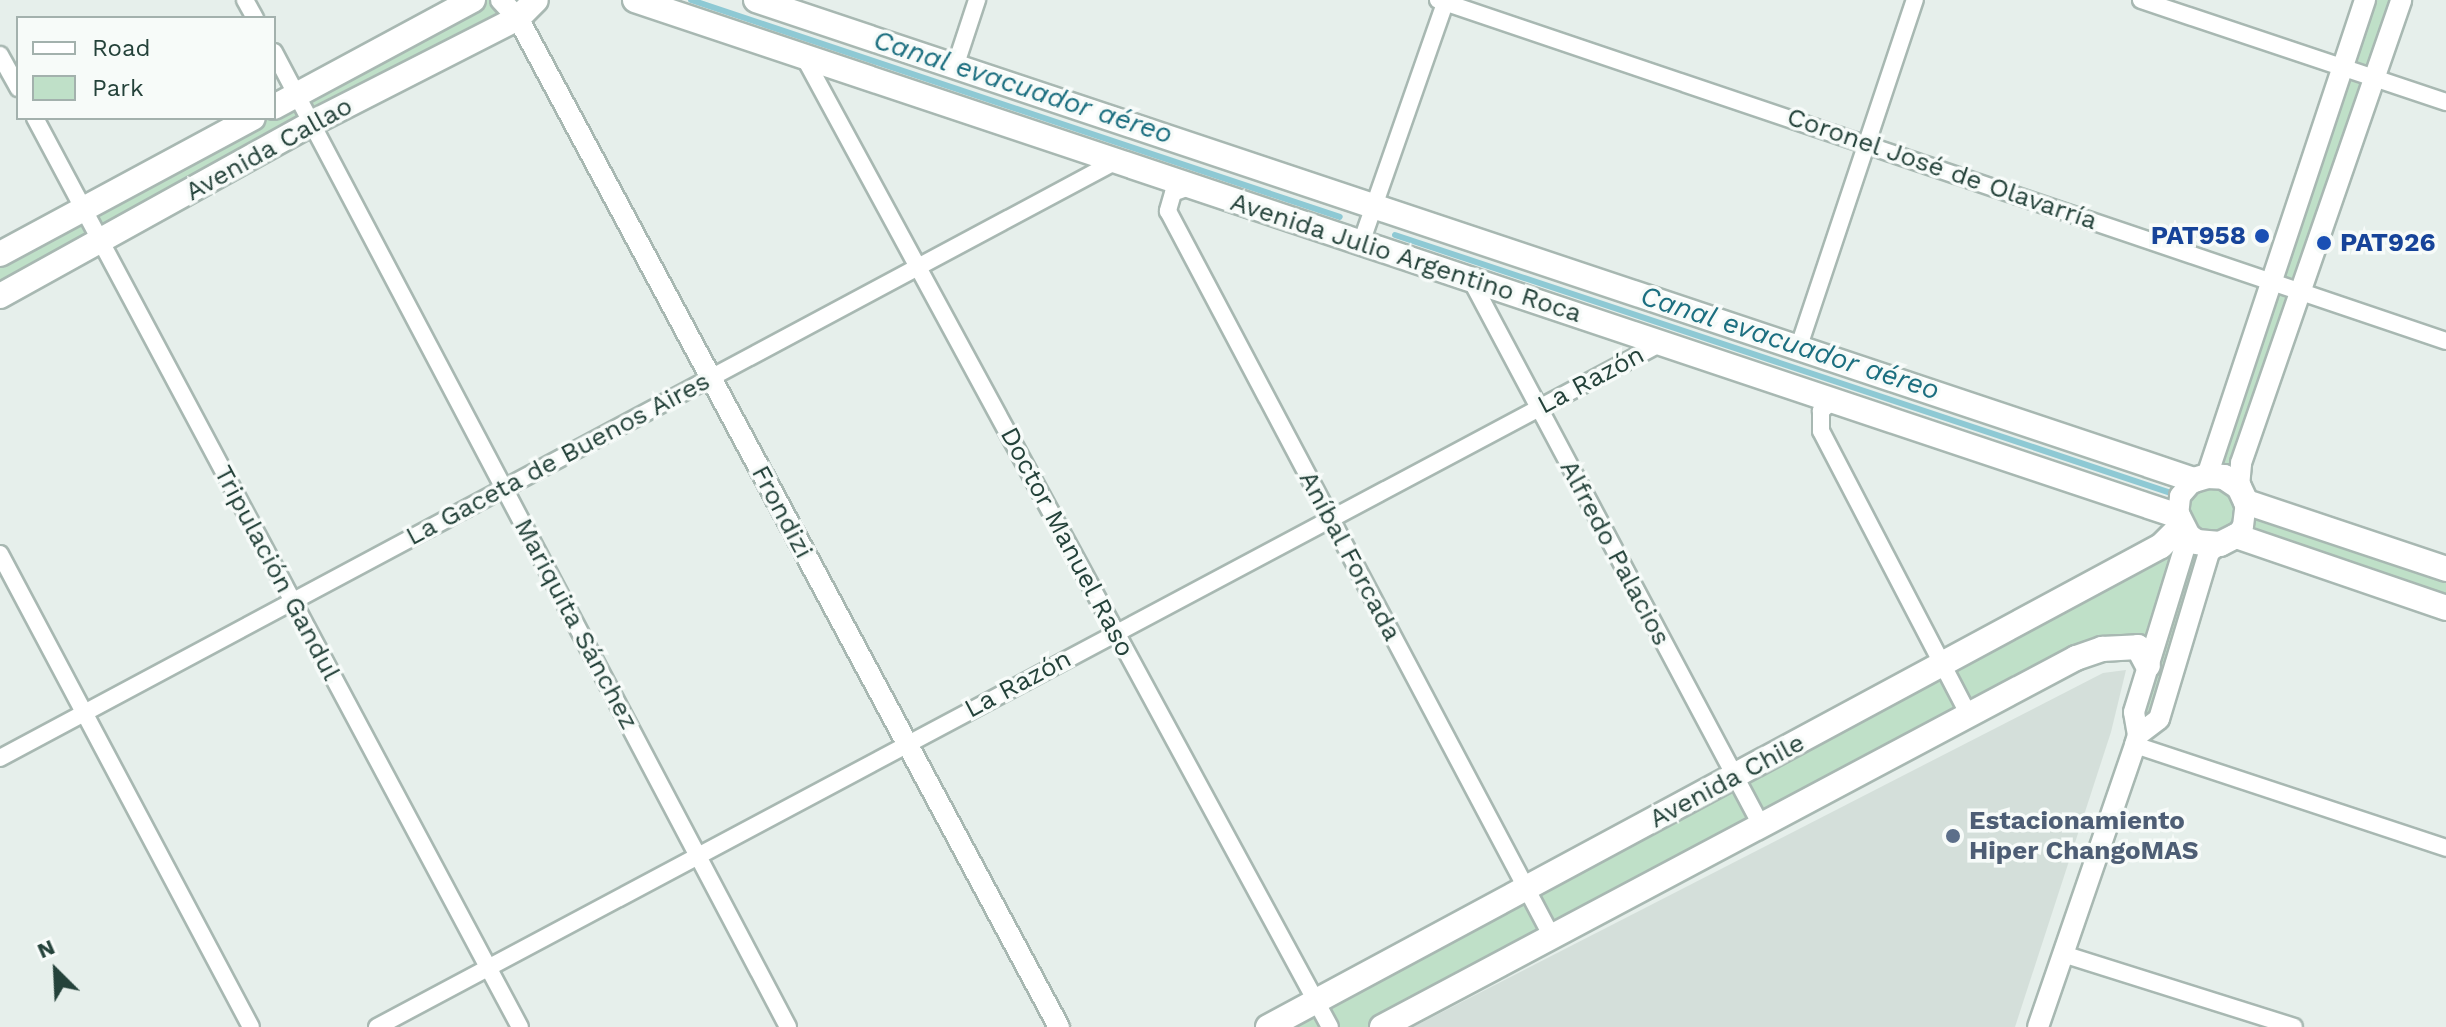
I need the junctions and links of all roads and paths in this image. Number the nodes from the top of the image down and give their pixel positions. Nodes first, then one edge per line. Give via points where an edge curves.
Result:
1 (473, 0) edge
2 (536, 0) edge
3 (635, 0) edge
4 (756, 0) edge
5 (977, 0) edge
6 (1915, 0) edge
7 (2141, 0) edge
8 (2365, 0) edge
9 (2401, 0) edge
10 (1443, 1) edge
11 (510, 9) edge
12 (0, 55) edge
13 (276, 56) edge
14 (804, 57) junction
15 (955, 67) junction
16 (2343, 68) junction
17 (2374, 78) junction
18 (16, 84) edge
19 (297, 95) junction
20 (2446, 102) edge
21 (276, 106) edge
22 (36, 120) edge
23 (249, 120) edge
24 (312, 123) junction
25 (1866, 144) junction
26 (1116, 161) junction
27 (1193, 186) junction
28 (1375, 207) junction
29 (85, 209) junction
30 (102, 242) junction
31 (1361, 243) junction
32 (0, 254) edge
33 (918, 267) junction
34 (1471, 280) junction
35 (2272, 280) junction
36 (2299, 289) junction
37 (0, 296) edge
38 (2446, 341) edge
39 (1661, 343) junction
40 (1798, 349) junction
41 (710, 378) junction
42 (1838, 402) junction
43 (1537, 409) junction
44 (2200, 478) junction
45 (504, 487) junction
46 (2243, 495) junction
47 (1330, 518) junction
48 (2182, 526) junction
49 (2228, 540) junction
50 (0, 554) edge
51 (2446, 569) edge
52 (292, 602) junction
53 (2446, 608) edge
54 (1116, 632) junction
55 (1943, 665) junction
56 (2148, 666) junction
57 (84, 713) junction
58 (1969, 715) junction
59 (2136, 740) junction
60 (907, 743) junction
61 (0, 758) edge
62 (1735, 777) junction
63 (1761, 825) junction
64 (2446, 848) edge
65 (697, 854) junction
66 (1526, 888) junction
67 (1552, 937) junction
68 (2063, 954) junction
69 (488, 968) junction
70 (1316, 1001) junction
71 (251, 1027) edge
72 (377, 1027) edge
73 (520, 1027) edge
74 (788, 1027) edge
75 (1059, 1027) edge
76 (1268, 1027) edge
77 (1330, 1027) edge
78 (1382, 1027) edge
79 (2038, 1027) edge
80 (2294, 1027) edge

1 - 19 main road, Avenida Callao
2 - 11 main road, Avenida Callao
3 - 14 main road, Avenida Julio Argentino Roca
4 - 15 main road, Avenida Julio Argentino Roca
5 - 15 street
6 - 25 street
7 - 16 street
8 - 16 street
9 - 17 street
10 - 25 street, Coronel José de Olavarría
10 - 28 street
11 - 24 main road, Avenida Callao
11 - 41 street, Frondizi
12 - 18 street
13 - 19 street, Mariquita Sánchez
14 - 26 main road, Avenida Julio Argentino Roca
14 - 33 street, Doctor Manuel Raso
15 - 28 main road, Avenida Julio Argentino Roca
16 - 17 street
16 - 35 street
17 - 20 street
17 - 36 street
19 - 21 main road, Avenida Callao
19 - 24 street, Mariquita Sánchez
22 - 29 street, Tripulación Gandul
23 - 29 main road, Avenida Callao
24 - 30 main road, Avenida Callao
24 - 45 street, Mariquita Sánchez
25 - 35 street, Coronel José de Olavarría
25 - 40 street
26 - 27 main road, Avenida Julio Argentino Roca
26 - 33 street, La Gaceta de Buenos Aires
27 - 31 main road, Avenida Julio Argentino Roca
27 - 47 street, Aníbal Forcada via 1173,193 1168,211
28 - 31 street
28 - 40 main road, Avenida Julio Argentino Roca
29 - 30 street, Tripulación Gandul
29 - 32 main road, Avenida Callao
30 - 37 main road, Avenida Callao
30 - 52 street, Tripulación Gandul
31 - 34 main road, Avenida Julio Argentino Roca
33 - 41 street, La Gaceta de Buenos Aires
33 - 54 street, Doctor Manuel Raso
34 - 39 main road, Avenida Julio Argentino Roca
34 - 43 street, Alfredo Palacios
35 - 36 street, Coronel José de Olavarría
35 - 44 street
36 - 38 street, Coronel José de Olavarría
36 - 46 street via 2241,463
39 - 42 main road, Avenida Julio Argentino Roca
39 - 43 street, La Razón
40 - 44 main road, Avenida Julio Argentino Roca
41 - 45 street, La Gaceta de Buenos Aires
41 - 60 street, Frondizi
42 - 48 main road, Avenida Julio Argentino Roca
42 - 55 street via 1821,411 1821,431
43 - 47 street, La Razón
43 - 62 street, Alfredo Palacios
44 - 46 main road, Avenida Julio Argentino Roca via 2224,477
44 - 48 street via 2180,496
45 - 52 street, La Gaceta de Buenos Aires
45 - 65 street, Mariquita Sánchez
46 - 49 street via 2247,514
46 - 51 main road, Avenida Julio Argentino Roca
47 - 54 street, La Razón
47 - 66 street, Aníbal Forcada
48 - 49 main road, Avenida Julio Argentino Roca via 2197,542
48 - 55 main road, Avenida Chile via 2161,546
48 - 56 street
49 - 53 main road, Avenida Julio Argentino Roca
49 - 59 street via 2209,552 2159,719
50 - 57 street
52 - 57 street, La Gaceta de Buenos Aires
52 - 69 street, Tripulación Gandul
54 - 60 street, La Razón
54 - 70 street, Doctor Manuel Raso
55 - 58 street
55 - 62 main road, Avenida Chile
56 - 58 main road via 2138,647 2102,649
56 - 59 street via 2134,712
57 - 61 street, La Gaceta de Buenos Aires
57 - 71 street
58 - 63 main road
59 - 64 street
59 - 68 street
60 - 65 street, La Razón
60 - 75 street, Frondizi
62 - 63 street, Alfredo Palacios
62 - 66 main road, Avenida Chile
63 - 67 main road
65 - 69 street, La Razón
65 - 74 street, Mariquita Sánchez
66 - 67 street, Aníbal Forcada
66 - 70 main road, Avenida Chile
67 - 78 main road
68 - 79 street
68 - 80 street
69 - 72 street, La Razón
69 - 73 street, Tripulación Gandul
70 - 76 main road, Avenida Chile
70 - 77 street, Doctor Manuel Raso

